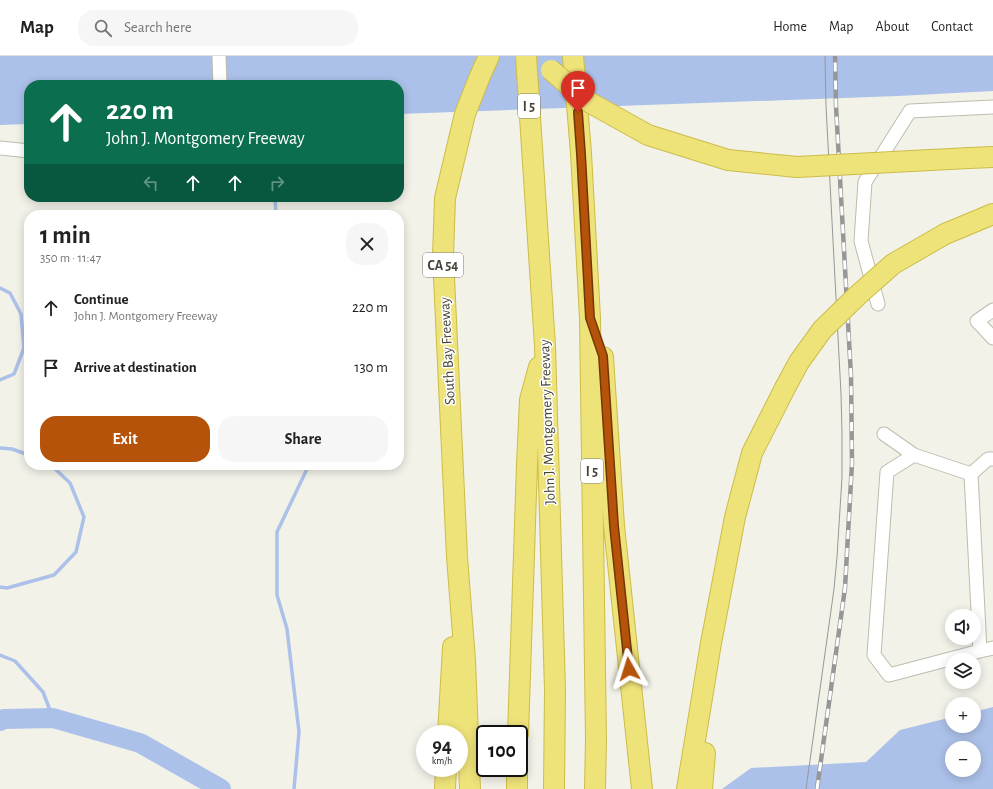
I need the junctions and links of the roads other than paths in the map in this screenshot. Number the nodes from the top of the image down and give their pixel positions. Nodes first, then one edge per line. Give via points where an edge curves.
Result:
1 (219, 56) edge
2 (489, 56) edge
3 (526, 56) edge
4 (536, 56) edge
5 (573, 56) edge
6 (220, 80) edge
7 (993, 107) edge
8 (0, 148) edge
9 (24, 150) edge
10 (993, 157) edge
11 (993, 214) edge
12 (878, 304) dead end
13 (993, 310) edge
14 (590, 318) junction
15 (993, 338) edge
16 (545, 346) junction
17 (884, 434) dead end
18 (914, 455) junction
19 (991, 459) edge
20 (970, 474) junction
21 (457, 557) junction
22 (720, 590) junction
23 (993, 648) edge
24 (980, 651) junction
25 (448, 725) edge
26 (518, 725) edge
27 (446, 777) edge
28 (517, 777) edge
29 (445, 789) edge
30 (470, 789) edge
31 (517, 789) edge
32 (554, 789) edge
33 (594, 789) edge
34 (642, 789) edge
35 (687, 789) edge
36 (702, 789) edge

1 - 6 lane
2 - 21 highway, South Bay Freeway / CA 54 via 465,114 445,198 443,256
3 - 16 highway, John J. Montgomery Freeway / I 5
4 - 10 highway, bridge via 587,101 648,135 728,160 797,167
5 - 14 highway, I 5
7 - 12 lane via 910,111 865,182 861,241
8 - 9 lane
11 - 22 highway, bridge via 945,234 893,264 822,330 799,362 752,453
13 - 15 lane via 977,322
14 - 33 highway, I 5 via 596,739
14 - 34 highway via 603,356 614,526
16 - 26 highway via 530,400
16 - 32 highway, John J. Montgomery Freeway / I 5 via 554,690
17 - 18 lane
18 - 20 lane
18 - 24 lane via 887,472 874,655 889,675
19 - 20 lane
20 - 24 lane
21 - 25 highway
21 - 30 highway
22 - 35 highway
22 - 36 highway via 720,647
23 - 24 lane
27 - 29 highway
28 - 31 highway

